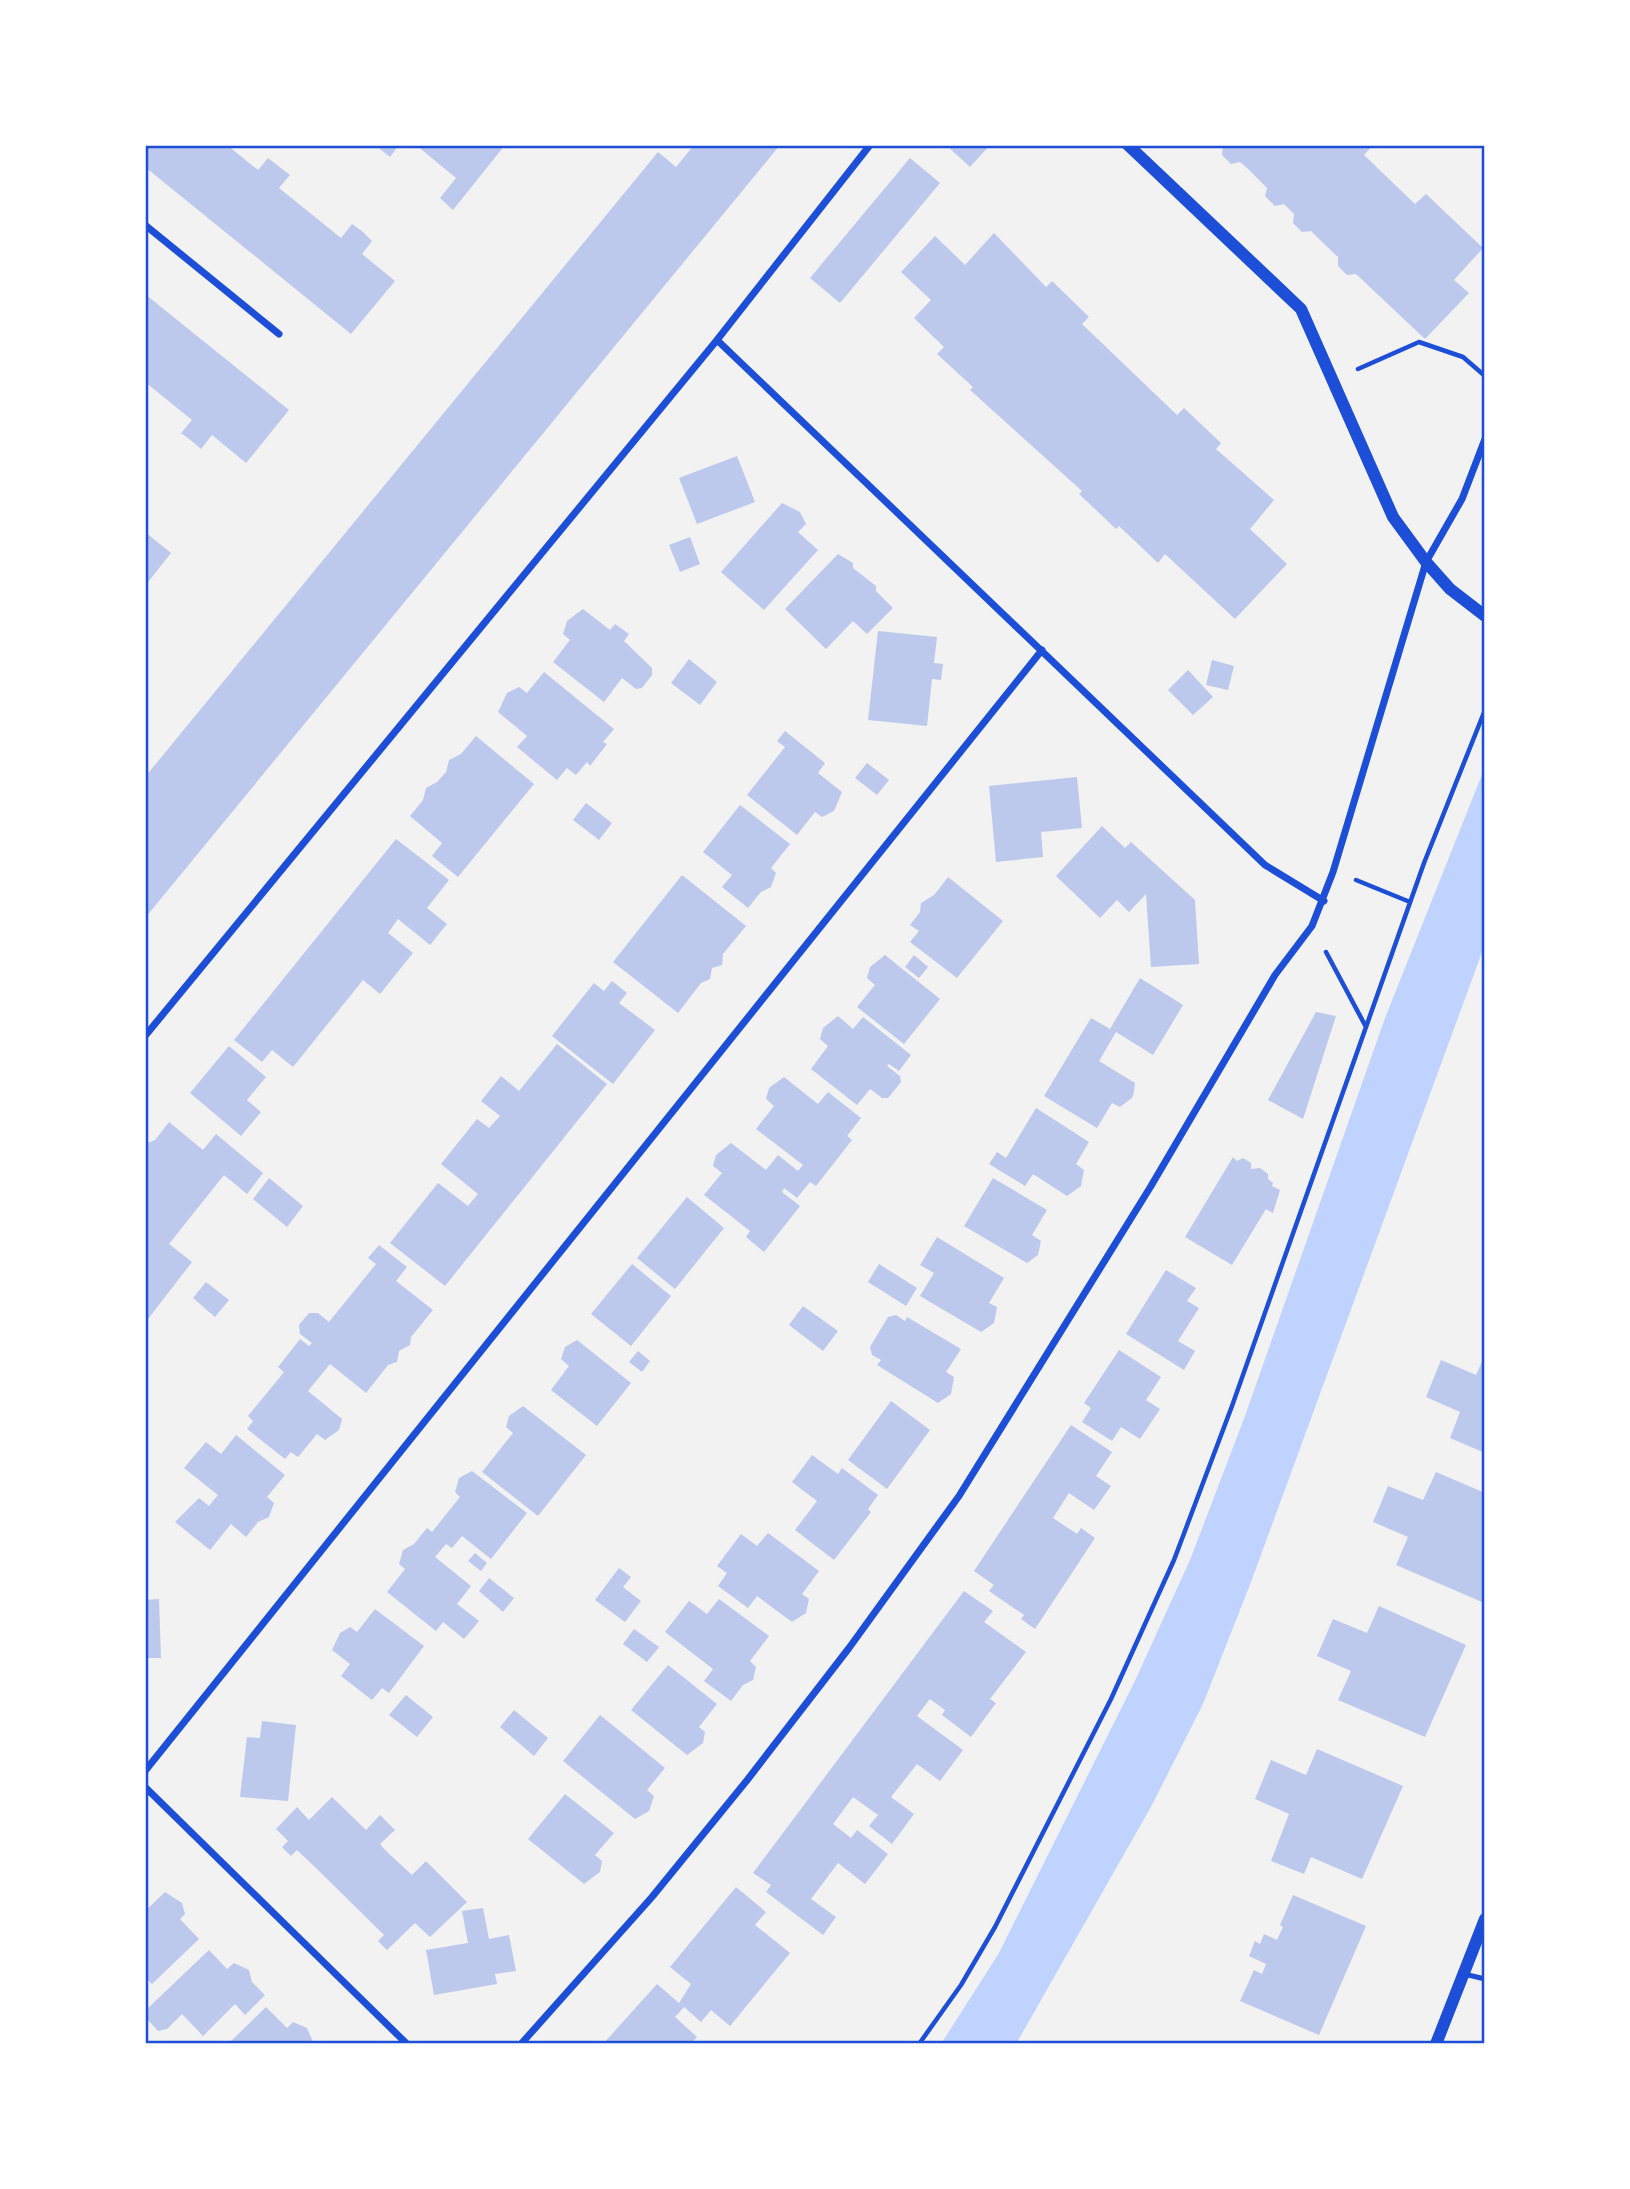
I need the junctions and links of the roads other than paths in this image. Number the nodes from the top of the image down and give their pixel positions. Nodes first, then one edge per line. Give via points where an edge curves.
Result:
1 (870, 145) edge
2 (1128, 145) edge
3 (145, 225) edge
4 (279, 334) dead end
5 (717, 340) junction
6 (1485, 439) edge
7 (1426, 562) junction
8 (1485, 616) edge
9 (1042, 650) junction
10 (1324, 901) junction
11 (145, 1036) edge
12 (145, 1771) edge
13 (145, 1787) edge
14 (1485, 1919) edge
15 (1461, 1973) junction
16 (1485, 1979) edge
17 (407, 2044) edge
18 (521, 2044) edge
19 (1436, 2044) edge

1 - 5 street
2 - 7 street via 1301,309 1393,517
3 - 4 street
5 - 9 street
5 - 11 street
6 - 7 street via 1462,499
7 - 8 street via 1450,589
7 - 10 street
9 - 10 street via 1265,865
9 - 12 street
10 - 18 street via 959,1496 748,1779 652,1897
13 - 17 street
14 - 15 street
15 - 16 lane
15 - 19 street

